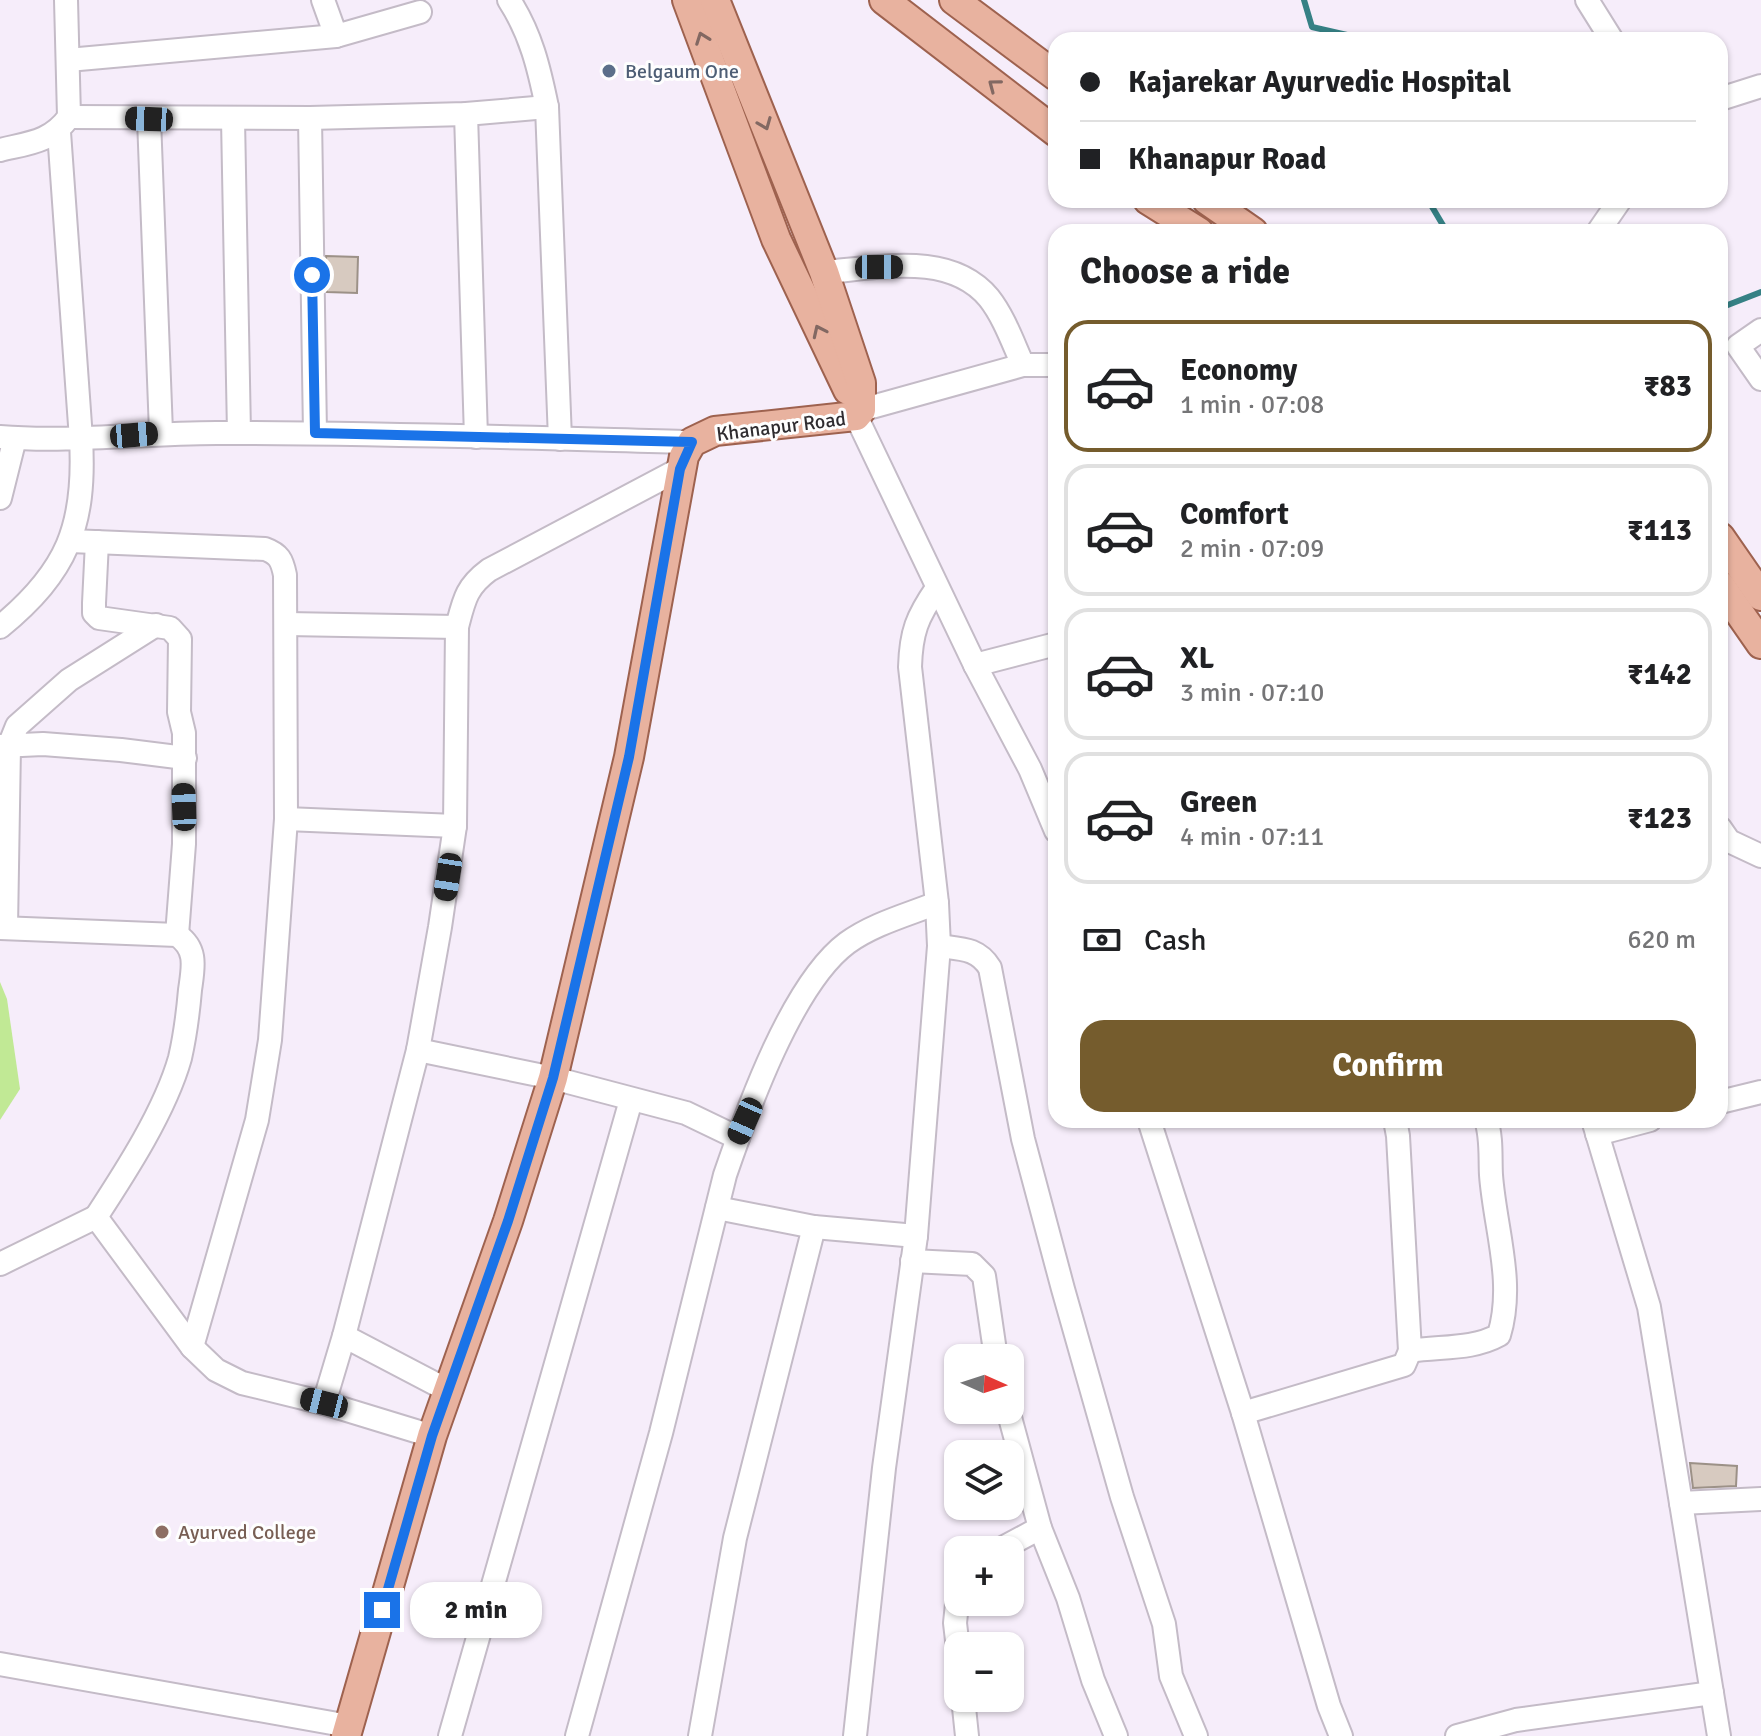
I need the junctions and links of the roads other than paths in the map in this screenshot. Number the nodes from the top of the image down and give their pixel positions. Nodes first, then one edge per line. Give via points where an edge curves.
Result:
1 (66, 0) edge
2 (323, 0) edge
3 (509, 0) edge
4 (687, 0) edge
5 (715, 0) edge
6 (884, 0) edge
7 (954, 0) edge
8 (1587, 0) edge
9 (420, 12) dead end
10 (1607, 32) edge
11 (336, 36) junction
12 (68, 60) junction
13 (1048, 70) edge
14 (1761, 86) edge
15 (1728, 96) edge
16 (547, 107) junction
17 (466, 114) junction
18 (310, 118) junction
19 (149, 119) junction
20 (233, 119) junction
21 (64, 124) junction
22 (1048, 126) edge
23 (0, 150) edge
24 (1161, 208) edge
25 (1218, 208) edge
26 (1186, 224) edge
27 (1242, 224) edge
28 (824, 272) junction
29 (1761, 330) edge
30 (1023, 365) junction
31 (1048, 365) edge
32 (1761, 379) edge
33 (859, 407) junction
34 (161, 432) junction
35 (239, 433) junction
36 (315, 433) junction
37 (476, 437) junction
38 (8, 438) edge
39 (81, 439) junction
40 (560, 439) junction
41 (692, 442) junction
42 (680, 469) junction
43 (0, 498) edge
44 (70, 541) junction
45 (97, 542) junction
46 (1728, 549) edge
47 (937, 588) junction
48 (1761, 596) edge
49 (1728, 597) edge
50 (287, 624) junction
51 (156, 625) junction
52 (0, 627) edge
53 (457, 627) junction
54 (1761, 644) edge
55 (1048, 646) edge
56 (975, 665) junction
57 (5, 746) edge
58 (185, 758) junction
59 (1048, 809) edge
60 (286, 819) junction
61 (455, 826) junction
62 (1728, 840) edge
63 (1761, 856) edge
64 (937, 903) junction
65 (3, 928) edge
66 (177, 935) junction
67 (939, 946) junction
68 (418, 1050) junction
69 (553, 1078) junction
70 (1761, 1092) edge
71 (631, 1100) junction
72 (1728, 1100) edge
73 (1152, 1128) edge
74 (1396, 1128) edge
75 (1487, 1128) edge
76 (1595, 1128) edge
77 (738, 1138) junction
78 (717, 1208) junction
79 (96, 1217) junction
80 (814, 1227) junction
81 (916, 1236) junction
82 (912, 1261) junction
83 (0, 1264) edge
84 (344, 1336) junction
85 (994, 1344) edge
86 (192, 1347) junction
87 (1410, 1351) junction
88 (449, 1391) junction
89 (324, 1403) junction
90 (1243, 1413) junction
91 (1012, 1424) edge
92 (432, 1436) junction
93 (1761, 1499) edge
94 (1681, 1503) junction
95 (1040, 1528) junction
96 (1024, 1537) edge
97 (0, 1664) edge
98 (1712, 1693) junction
99 (964, 1712) edge
100 (348, 1731) edge
101 (450, 1736) edge
102 (577, 1736) edge
103 (700, 1736) edge
104 (855, 1736) edge
105 (967, 1736) edge
106 (1116, 1736) edge
107 (1196, 1736) edge
108 (1341, 1736) edge
109 (1457, 1736) edge
110 (1719, 1736) edge

1 - 12 street
2 - 11 street
3 - 16 street via 536,53
33 -> 4 main road via 776,239
5 -> 28 main road, Khanapur Road
22 -> 6 main road
7 - 13 main road
8 - 10 street
9 - 11 street
11 - 12 street
12 - 21 street
14 - 15 street
16 - 17 street
16 - 40 street
17 - 18 street
17 - 37 street
18 - 20 street
18 - 36 street
19 - 20 street
19 - 21 street
19 - 34 street
20 - 35 street
21 - 23 street via 36,141
21 - 39 street
24 - 26 main road
25 - 27 main road
28 - 30 street via 935,267 958,273 990,300
28 - 33 main road, Khanapur Road via 861,383
29 - 32 street via 1738,346
30 - 31 street
30 - 33 street
33 - 41 main road, Khanapur Road via 715,431
33 - 47 street
34 - 35 street
34 - 39 street
35 - 36 street
36 - 37 street
37 - 40 street
38 - 39 street
38 - 43 street
39 - 44 street via 81,489
40 - 41 street
41 - 42 main road, Khanapur Road
42 - 53 street via 489,570 465,595
42 - 69 main road, Khanapur Road via 629,757
44 - 45 street
44 - 52 street via 56,570
45 - 50 street via 276,553 285,575
45 - 51 street via 94,613 106,621
46 - 48 main road
47 - 56 street
47 - 64 street via 911,637 910,667
49 - 54 main road
50 - 53 street
50 - 60 street
51 - 57 street via 69,680 17,726
51 - 58 street via 170,628 180,639 179,712
53 - 61 street
55 - 56 street
56 - 59 street
57 - 58 street via 43,744
57 - 65 street
58 - 66 street
60 - 61 street
60 - 86 street via 265,1082
61 - 68 street
62 - 63 street
64 - 67 street
64 - 77 street via 864,933 845,945 815,978
65 - 66 street
66 - 79 street via 192,951 194,964 179,1060 157,1114
67 - 81 street
67 - 107 street via 974,951 990,968 1023,1139 1063,1289 1164,1624 1171,1676
68 - 69 street
68 - 84 street
69 - 71 street
69 - 88 main road, Khanapur Road
70 - 72 street
71 - 77 street via 686,1113
71 - 101 street
73 - 90 street
74 - 87 street
75 - 87 street via 1505,1273 1499,1335 1462,1347
76 - 94 street via 1649,1307
77 - 78 street
78 - 80 street
78 - 102 street
79 - 83 street
79 - 86 street
80 - 81 street
80 - 103 street via 735,1538
81 - 82 street
82 - 85 street via 972,1264 984,1276
82 - 104 street
84 - 88 street
84 - 89 street
86 - 89 street via 216,1370 242,1383
87 - 90 street via 1404,1365
88 - 92 main road, Khanapur Road
89 - 92 street
90 - 108 street
91 - 95 street
92 - 100 main road, Khanapur Road
93 - 94 street
94 - 98 street
95 - 96 street
95 - 106 street
97 - 100 street
98 - 109 street via 1516,1720
98 - 110 street
99 - 105 street

